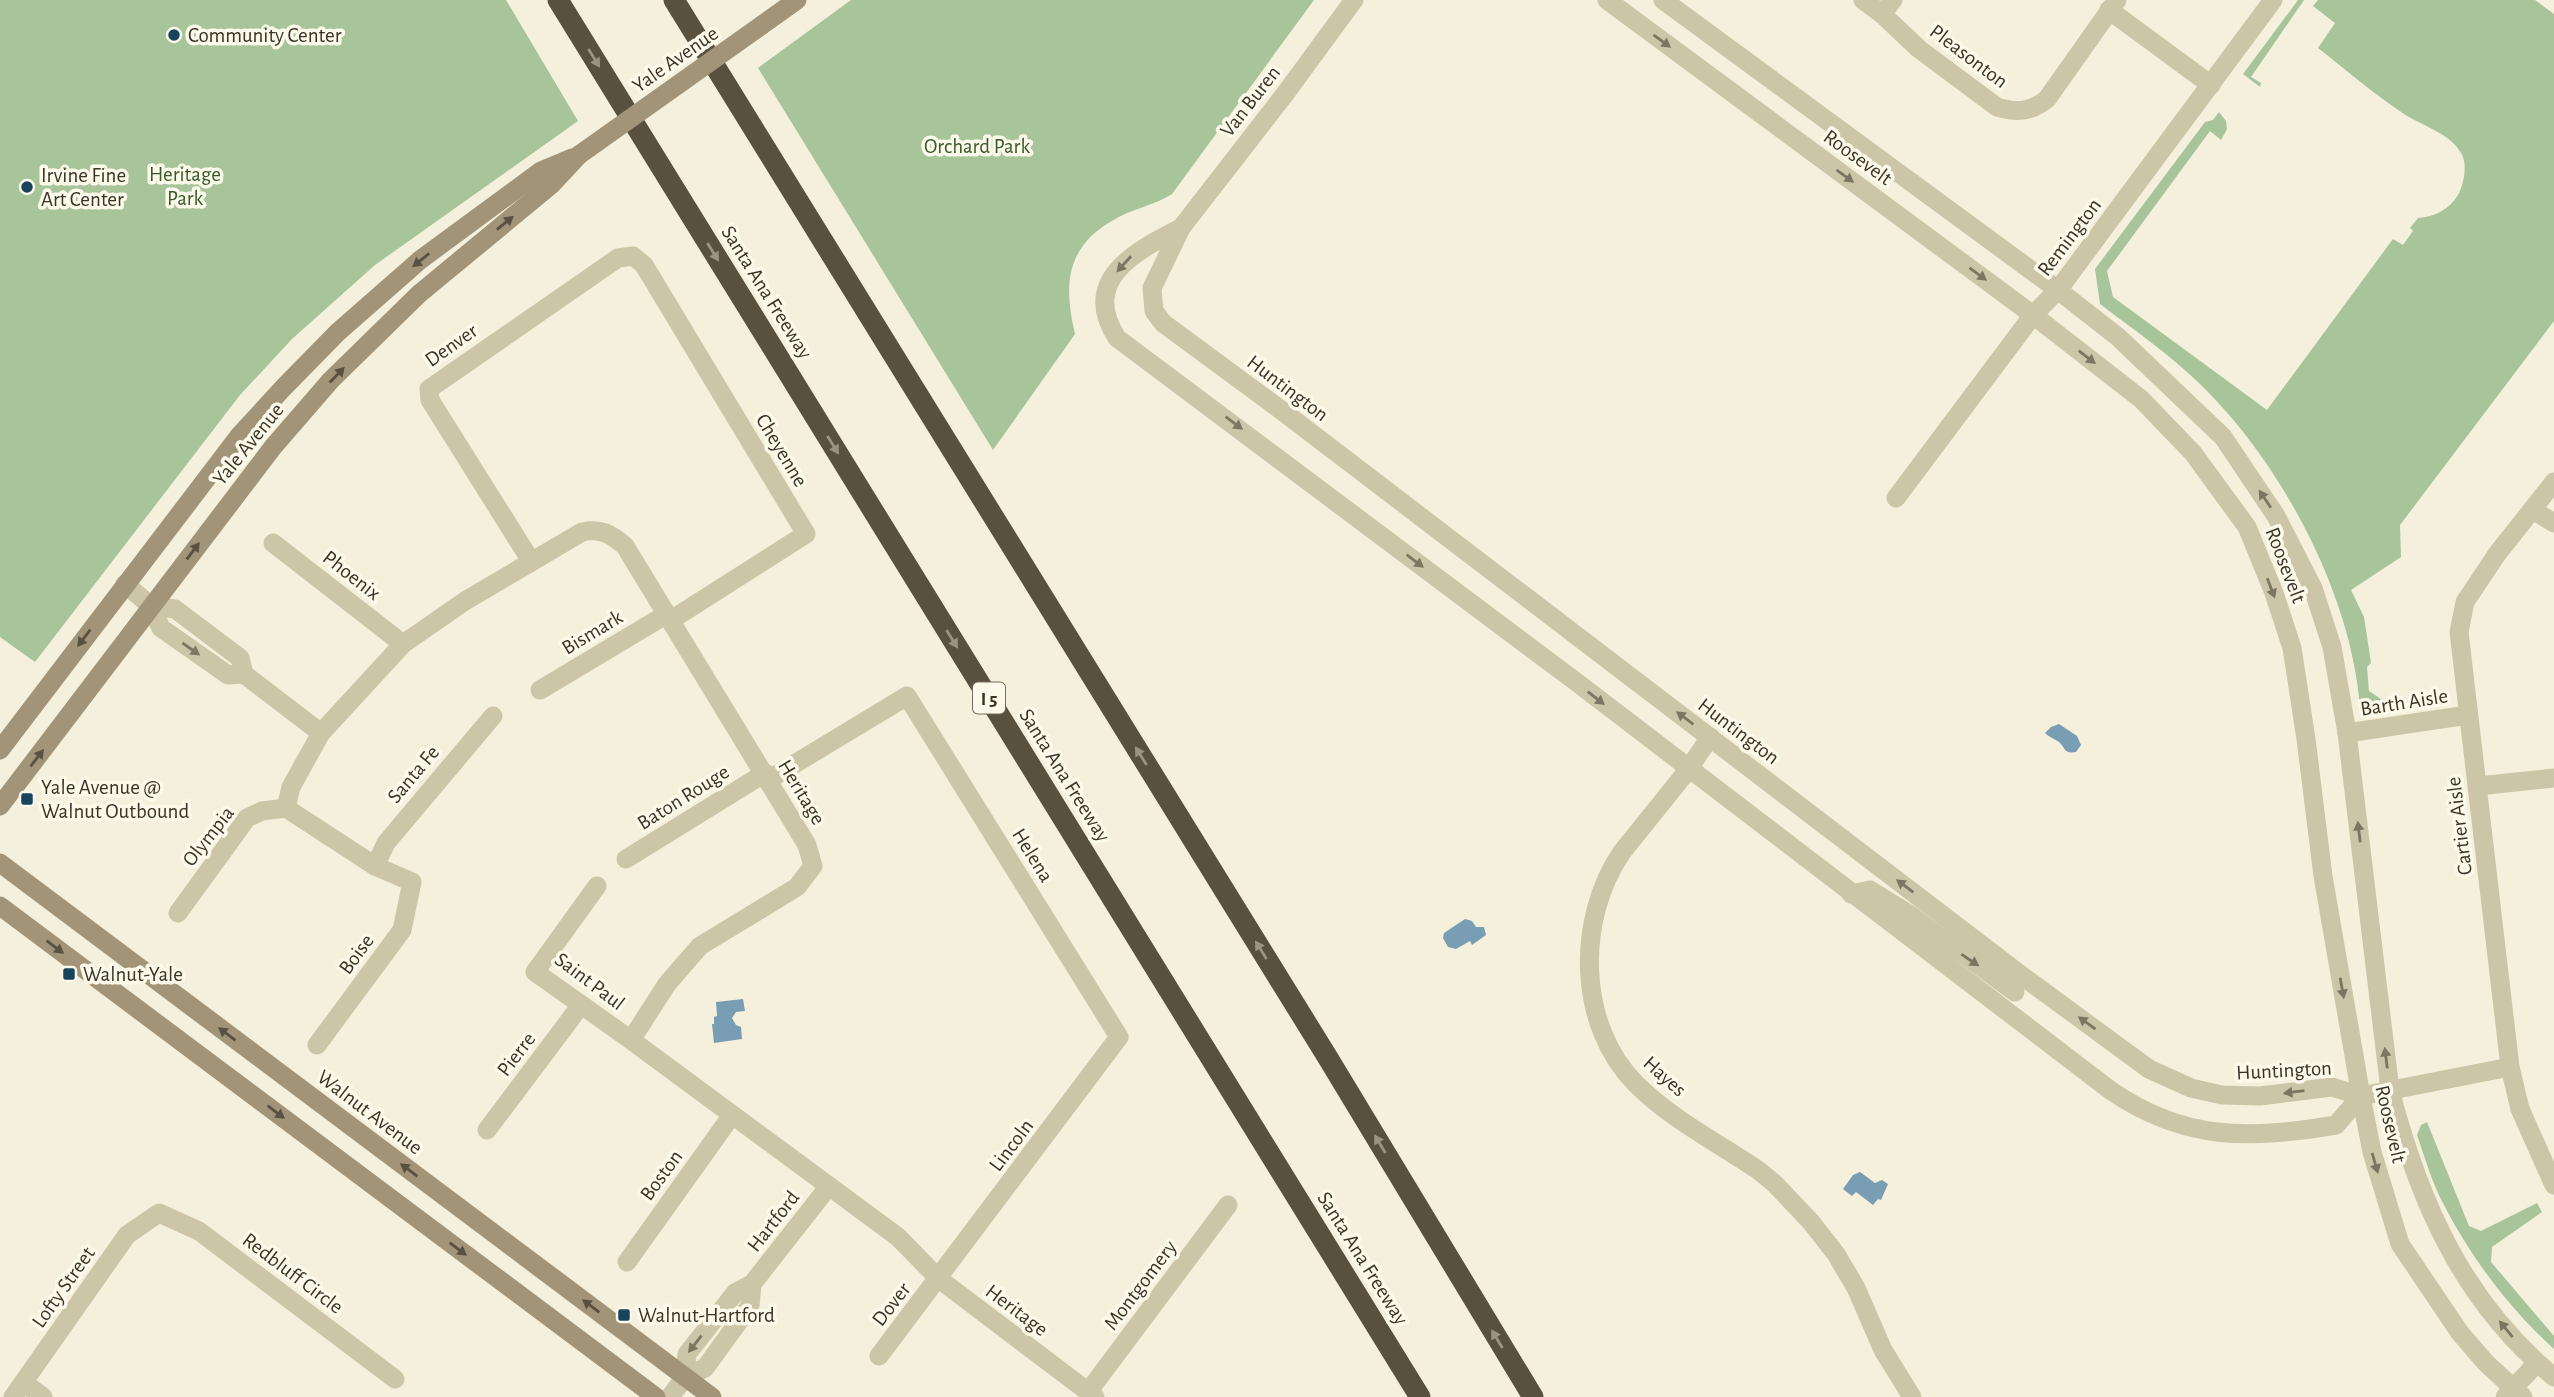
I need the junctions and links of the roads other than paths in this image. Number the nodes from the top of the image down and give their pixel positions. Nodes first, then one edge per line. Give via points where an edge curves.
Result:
1 (558, 0) edge
2 (674, 0) edge
3 (797, 0) edge
4 (1354, 0) edge
5 (1607, 0) edge
6 (1663, 0) edge
7 (1863, 0) edge
8 (2273, 0) edge
9 (2113, 5) edge
10 (1887, 7) edge
11 (2211, 85) junction
12 (579, 155) junction
13 (1181, 228) junction
14 (633, 256) joint
15 (2058, 290) junction
16 (2033, 315) junction
17 (2554, 482) edge
18 (1896, 498) dead end
19 (2533, 510) junction
20 (2554, 523) edge
21 (273, 542) dead end
22 (531, 561) junction
23 (125, 584) junction
24 (151, 606) junction
25 (669, 617) junction
26 (403, 644) junction
27 (540, 690) dead end
28 (907, 696) joint
29 (2468, 715) junction
30 (493, 716) dead end
31 (321, 733) junction
32 (2347, 733) junction
33 (1710, 737) junction
34 (0, 750) edge
35 (1688, 770) junction
36 (767, 776) junction
37 (2554, 778) edge
38 (2478, 786) junction
39 (0, 806) edge
40 (286, 808) junction
41 (626, 859) dead end
42 (0, 863) edge
43 (375, 866) junction
44 (597, 886) dead end
45 (1852, 894) junction
46 (0, 906) edge
47 (178, 913) dead end
48 (2020, 985) junction
49 (581, 1005) junction
50 (2002, 1009) junction
51 (1119, 1037) joint
52 (631, 1040) junction
53 (317, 1045) dead end
54 (2510, 1067) junction
55 (2390, 1090) junction
56 (2361, 1096) junction
57 (732, 1115) junction
58 (487, 1130) dead end
59 (2554, 1185) edge
60 (829, 1186) junction
61 (1228, 1205) dead end
62 (159, 1213) joint
63 (627, 1262) dead end
64 (939, 1279) junction
65 (879, 1356) dead end
66 (2537, 1363) junction
67 (685, 1377) junction
68 (2554, 1377) edge
69 (395, 1378) dead end
70 (18, 1390) edge
71 (1092, 1394) edge
72 (2513, 1394) edge
73 (43, 1397) edge
74 (656, 1397) edge
75 (670, 1397) edge
76 (712, 1397) edge
77 (1420, 1397) edge
78 (1533, 1397) edge
79 (1912, 1397) edge

1 -> 77 highway, Santa Ana Freeway / I 5
78 -> 2 highway
3 - 12 main road, Yale Avenue, bridge
4 - 13 street, Van Buren
5 -> 16 street, Roosevelt
6 - 15 street, Roosevelt
7 - 10 street, Pleasonton
8 - 11 street, Remington
9 - 10 street, Pleasonton via 2047,99 2022,112 1997,107 1919,49
9 - 11 street
11 - 15 street, Remington
12 -> 23 main road, Yale Avenue via 530,179 420,260 338,332 239,436
24 -> 12 main road, Yale Avenue via 273,447 331,380 419,294 551,185
33 -> 13 street, Huntington via 1163,323 1154,311 1152,288
13 -> 35 street, Huntington via 1126,260 1107,285 1105,309 1117,338
14 - 22 street, Denver via 618,258 429,389 430,400
14 - 25 street, Cheyenne via 644,265 806,534
15 - 16 street, Remington
32 -> 15 street, Roosevelt via 2332,647 2313,588 2276,516 2223,437 2118,337
16 - 18 street, Remington
16 -> 56 street, Roosevelt via 2141,399 2193,453 2247,527 2292,648 2323,876
17 - 19 street, Cartier Aisle
19 - 20 street
19 - 29 street, Cartier Aisle via 2465,602 2459,632
21 - 26 street, Phoenix
22 - 25 street, Heritage via 582,532 609,533 625,546
22 - 26 street, Heritage
23 - 24 street
23 -> 34 main road, Yale Avenue
24 - 31 street via 161,628 228,675 244,674
39 -> 24 main road, Yale Avenue
25 - 27 street, Bismark
25 - 36 street, Heritage
26 - 31 street, Heritage
28 - 36 street, Baton Rouge
28 - 51 street, Helena
29 - 32 street, Barth Aisle
29 - 38 street, Cartier Aisle
30 - 43 street, Santa Fe via 386,843
31 - 40 street, Heritage via 291,787
55 -> 32 street, Roosevelt
33 - 35 street, Hayes
48 -> 33 street, Huntington
35 - 45 street, Huntington
35 - 79 street, Hayes via 1622,852 1602,891 1590,954 1598,1021 1619,1063 1651,1099 1758,1170 1811,1222 1856,1288 1883,1350
36 - 41 street, Baton Rouge
36 - 52 street, Heritage via 807,845 813,866 797,887 700,946 667,984
37 - 38 street
38 - 54 street, Cartier Aisle
40 - 43 street
40 - 47 street, Olympia via 247,818
67 -> 42 main road, Walnut Avenue
43 - 53 street, Boise via 412,882 402,930
44 - 49 street, Saint Paul via 535,972
45 -> 48 street, Huntington via 1870,890
45 - 50 street, Huntington
46 -> 74 main road
48 - 50 street
56 -> 48 street, Huntington via 2332,1087 2235,1096 2183,1085 2149,1069
49 - 52 street, Saint Paul
49 - 58 street, Pierre
50 - 56 street, Huntington via 2133,1106 2192,1128 2255,1135 2336,1125
51 - 64 street, Lincoln
52 - 57 street, Heritage
54 - 55 street, Huntington
54 - 59 street, Cartier Aisle via 2520,1109
55 - 56 street, Huntington
66 -> 55 street, Roosevelt via 2510,1335 2449,1250 2417,1182
56 -> 72 street, Roosevelt via 2372,1152 2400,1244 2460,1334
57 - 60 street, Heritage
57 - 63 street, Boston
60 - 64 street, Heritage via 898,1237
60 - 67 street, Hartford via 752,1284 750,1306 705,1368
61 - 71 street, Montgomery
62 - 69 street, Redbluff Circle via 199,1231
62 - 70 street, Lofty Street via 127,1235
64 - 65 street, Dover
64 - 71 street, Heritage
66 - 68 street, Roosevelt
66 - 72 street
67 - 75 street, Hartford
67 - 76 main road, Walnut Avenue
70 - 73 street

